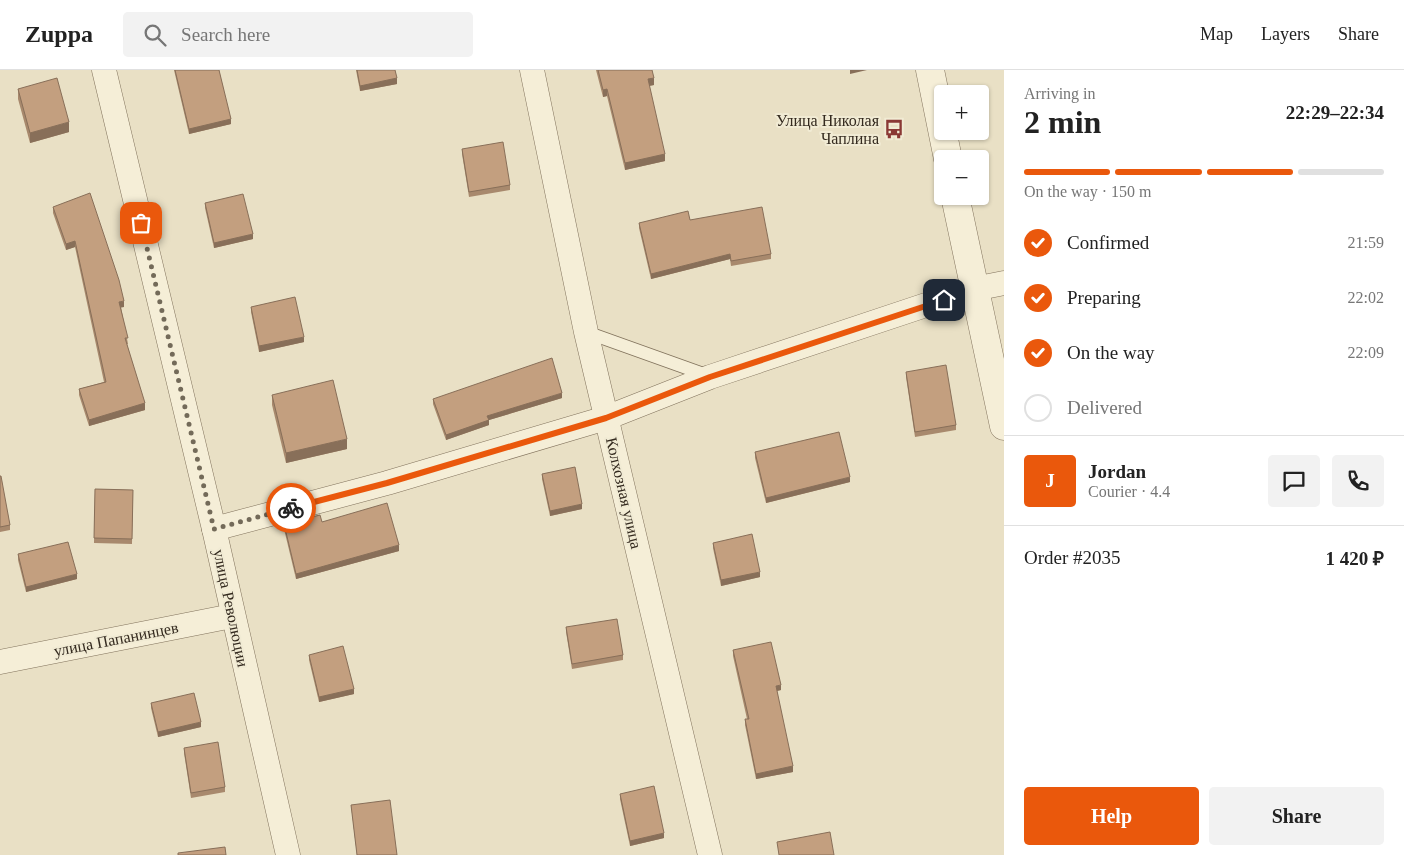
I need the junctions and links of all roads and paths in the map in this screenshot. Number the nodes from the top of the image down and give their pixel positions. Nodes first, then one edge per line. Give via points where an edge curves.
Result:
1 (104, 70) edge
2 (532, 70) edge
3 (930, 70) edge
4 (946, 150) edge
5 (958, 205) edge
6 (1004, 282) edge
7 (974, 289) junction
8 (586, 332) junction
9 (710, 377) junction
10 (606, 418) junction
11 (1004, 426) edge
12 (214, 529) junction
13 (232, 616) junction
14 (0, 662) edge
15 (288, 855) edge
16 (710, 855) edge

1 - 12 street, улица Революции
2 - 8 street, Колхозная улица
3 - 4 street
5 - 7 street
6 - 7 street
7 - 9 street
7 - 11 street
8 - 9 lane
8 - 10 street, Колхозная улица
9 - 10 street
10 - 12 street via 387,483
10 - 16 street, Колхозная улица
12 - 13 street, улица Революции
13 - 14 street, улица Папанинцев
13 - 15 street, улица Революции

